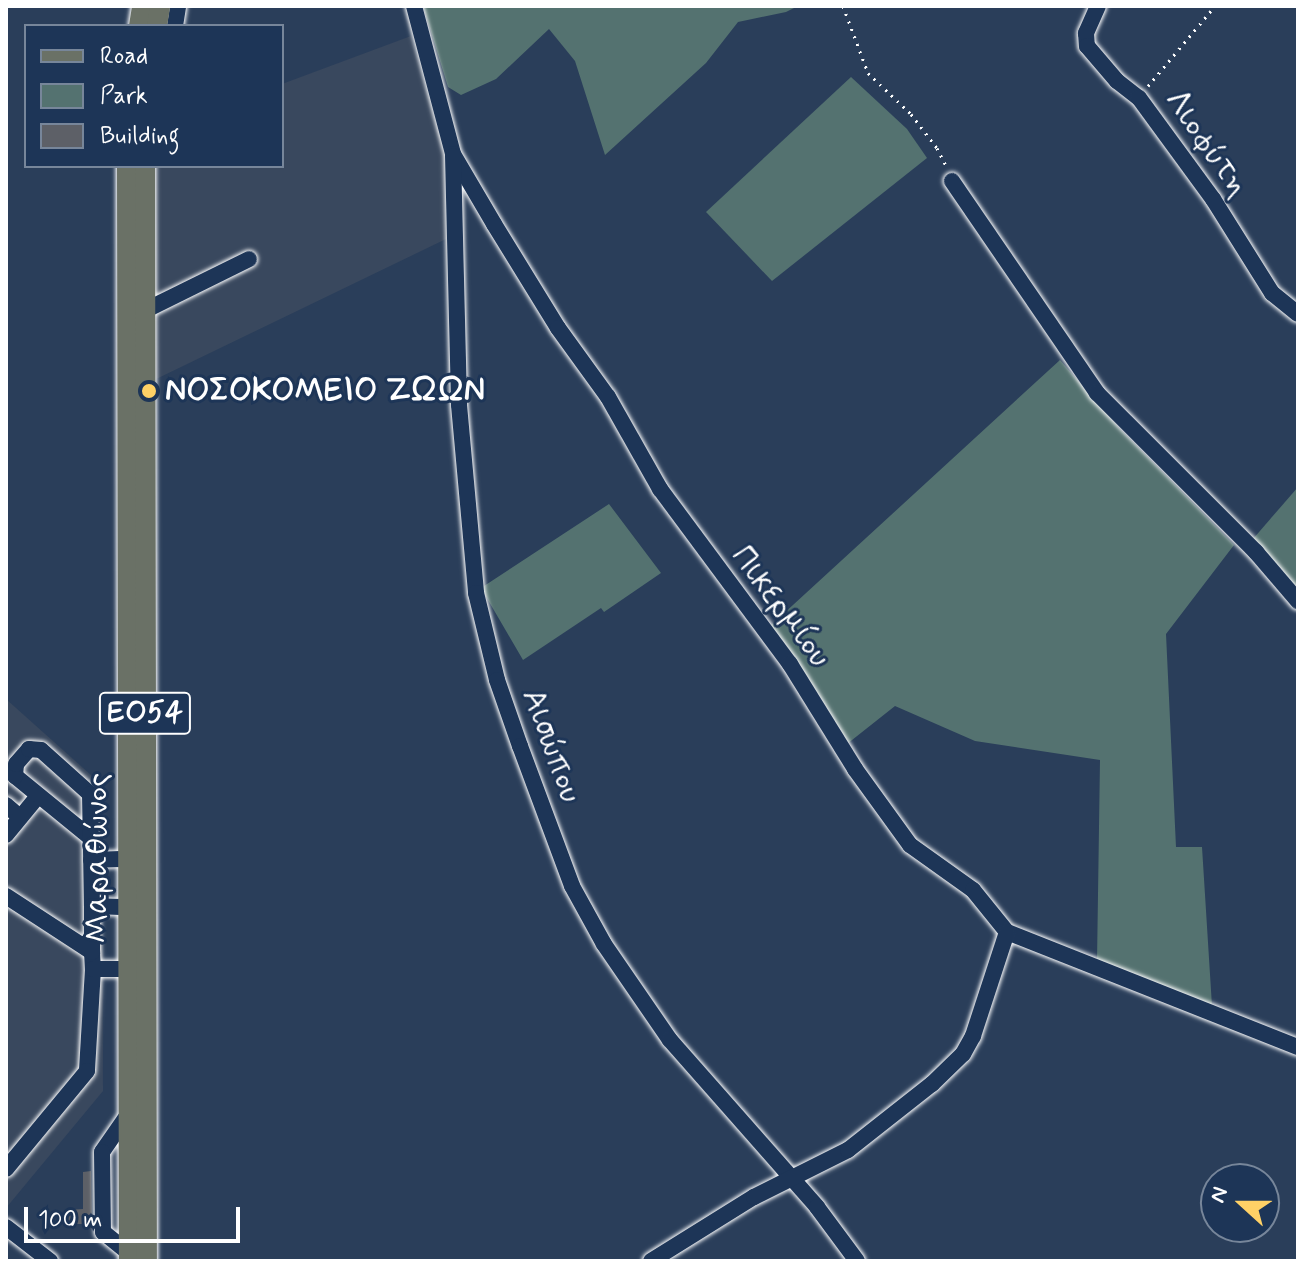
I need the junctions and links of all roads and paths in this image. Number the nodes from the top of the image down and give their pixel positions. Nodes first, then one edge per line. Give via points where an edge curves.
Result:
1 (414, 6) edge
2 (843, 6) edge
3 (1098, 6) edge
4 (1215, 6) edge
5 (1139, 98) junction
6 (453, 154) junction
7 (127, 168) edge
8 (145, 168) edge
9 (952, 181) joint
10 (249, 259) dead end
11 (144, 311) junction
12 (1298, 314) edge
13 (1298, 601) edge
14 (38, 796) junction
15 (6, 805) edge
16 (20, 817) junction
17 (6, 835) edge
18 (91, 838) junction
19 (128, 859) junction
20 (91, 860) junction
21 (6, 896) edge
22 (92, 906) junction
23 (128, 907) junction
24 (1007, 932) junction
25 (92, 961) junction
26 (128, 969) junction
27 (1298, 1047) edge
28 (6, 1169) edge
29 (793, 1179) junction
30 (6, 1227) edge
31 (135, 1258) edge
32 (50, 1261) edge
33 (651, 1261) edge
34 (857, 1261) edge

1 - 6 street, Πικερμίου
2 - 9 path via 868,73 911,114 937,148
3 - 5 street, Λιοφύτη via 1086,33 1087,46
4 - 5 path
5 - 12 street, Λιοφύτη via 1198,176 1272,293
6 - 24 street, Πικερμίου via 660,489 790,664 855,769 910,845 973,890
6 - 29 street, Αισώπου via 459,405 476,593 497,680 572,886 604,944 670,1040
7 - 19 main road, Μαραθώνος / ΕΟ54
8 - 11 main road, Μαραθώνος / ΕΟ54
9 - 13 street via 1097,393
10 - 11 street
11 - 31 main road, Μαραθώνος / ΕΟ54
14 - 16 street
14 - 18 street
14 - 18 street via 14,772 33,747 89,792
15 - 16 street
16 - 17 street
18 - 20 street
19 - 20 street
19 - 23 main road, Μαραθώνος / ΕΟ54
20 - 22 street
21 - 25 street
22 - 23 street
22 - 25 street
23 - 26 main road, Μαραθώνος / ΕΟ54
24 - 27 street, Πικερμίου
24 - 29 street via 963,1054 848,1150
25 - 26 street
25 - 28 street via 87,1071
26 - 31 main road, Μαραθώνος / ΕΟ54
29 - 33 street
29 - 34 street, Αισώπου
30 - 32 street

